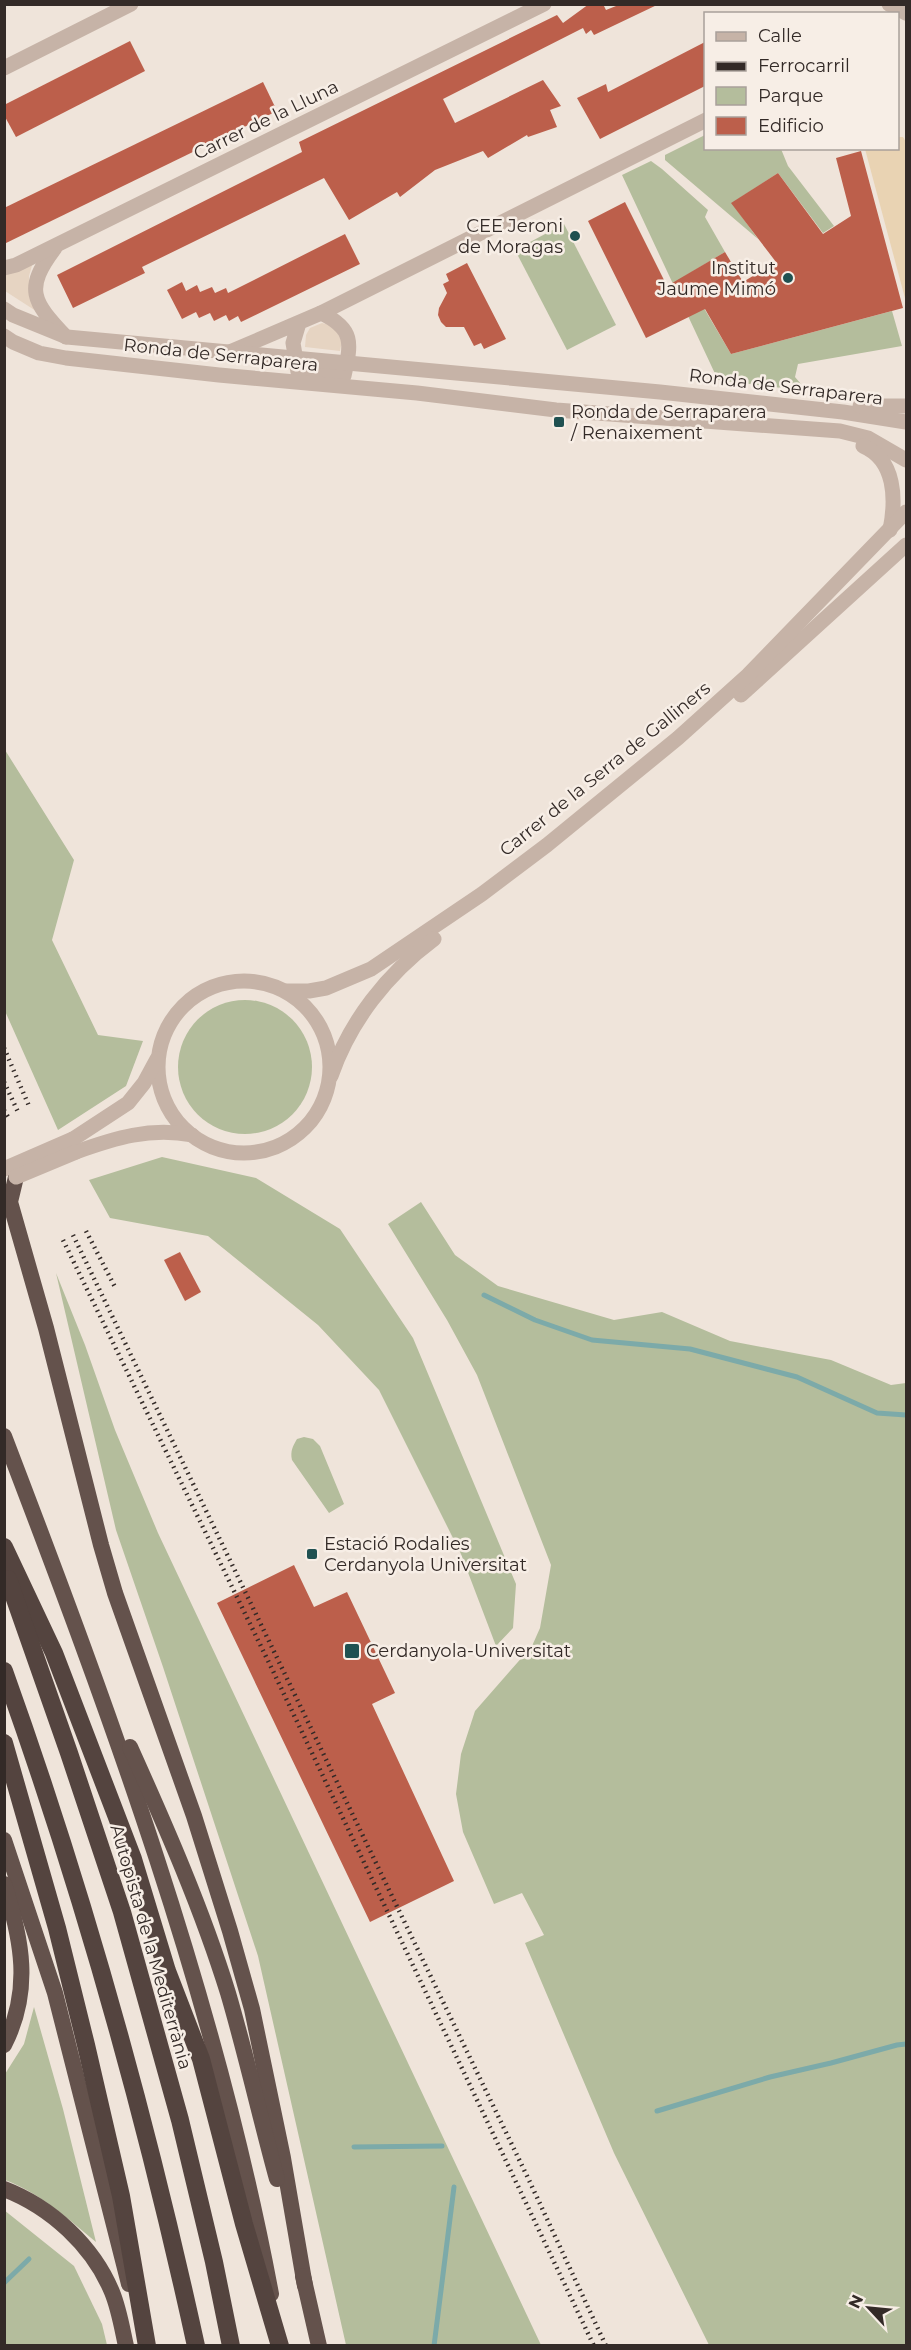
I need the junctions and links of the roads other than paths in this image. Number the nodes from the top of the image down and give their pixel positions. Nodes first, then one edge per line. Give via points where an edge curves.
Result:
1 (131, 4) edge
2 (544, 4) edge
3 (889, 4) edge
4 (906, 13) edge
5 (4, 68) edge
6 (704, 121) edge
7 (59, 243) junction
8 (4, 268) edge
9 (4, 309) edge
10 (321, 313) junction
11 (300, 323) junction
12 (4, 336) edge
13 (67, 337) junction
14 (230, 352) junction
15 (296, 365) junction
16 (346, 370) junction
17 (219, 375) junction
18 (660, 392) junction
19 (417, 393) junction
20 (438, 397) junction
21 (906, 406) edge
22 (906, 422) edge
23 (906, 460) edge
24 (906, 512) edge
25 (890, 530) junction
26 (906, 545) edge
27 (287, 990) junction
28 (158, 1057) junction
29 (331, 1076) junction
30 (192, 1135) junction
31 (74, 1145) junction
32 (8, 1176) edge
33 (4, 1436) edge
34 (4, 1547) edge
35 (4, 1569) edge
36 (82, 1639) junction
37 (4, 1671) edge
38 (4, 1743) edge
39 (4, 1840) edge
40 (4, 1884) edge
41 (4, 2044) edge
42 (4, 2189) edge
43 (306, 2286) junction
44 (126, 2346) edge
45 (146, 2346) edge
46 (196, 2346) edge
47 (231, 2346) edge
48 (281, 2346) edge
49 (319, 2346) edge

1 - 5 street
2 - 7 street, Carrer de la Lluna
3 - 4 street
6 - 10 street
7 - 8 street, Carrer de la Lluna
7 - 13 street via 40,268 35,280 36,294 44,314
9 - 13 street, Ronda de Serraparera
10 - 11 street
10 - 16 street via 342,325 349,335
11 - 14 street
11 - 15 street, Ronda de Serraparera via 293,343
12 - 17 street, Ronda de Serraparera via 39,353 66,358
13 - 14 street, Ronda de Serraparera
14 - 15 street, Ronda de Serraparera
15 - 16 street, Ronda de Serraparera
15 - 17 street via 239,367
16 - 18 street, Ronda de Serraparera
16 - 19 street
17 - 19 street, Ronda de Serraparera
18 - 21 street, Ronda de Serraparera via 675,388 866,406
18 - 22 street, Ronda de Serraparera
19 - 20 street, Ronda de Serraparera
20 - 23 street, Ronda de Serraparera via 556,410 840,431 868,438
20 - 25 street, Ronda de Serraparera via 451,405 852,441 882,459 893,487
24 - 25 street, Carrer de la Serra de Galliners
25 - 27 street, Carrer de la Serra de Galliners via 748,675 547,845 371,969 326,988
26 - 29 street, Carrer de la Serra de Galliners via 633,788 400,967 349,1033
27 - 28 street via 267,982 237,980 201,992 175,1016
27 - 29 street via 316,1027
28 - 30 street via 167,1105
28 - 31 street via 128,1103
29 - 30 street via 326,1099 310,1124 277,1148 256,1153 229,1152
30 - 31 street via 169,1131 139,1133
31 - 32 street, bridge
32 - 43 highway via 10,1202 115,1593 197,1827 252,2009
33 - 36 highway
34 - 48 highway via 54,1653 133,1860 201,2059
35 - 47 highway, Autopista de la Mediterrània via 122,1912 180,2120
36 - 43 highway via 156,1805 208,1936 242,2043
36 - 48 highway via 159,1863 206,2022 257,2216
37 - 46 highway via 77,1891 118,2032
38 - 45 highway via 55,1917 86,2045 121,2196
39 - 45 highway via 55,1993
40 - 41 highway via 19,1937 23,1975 21,1998
42 - 44 highway via 54,2218 89,2252 112,2293
43 - 49 highway

